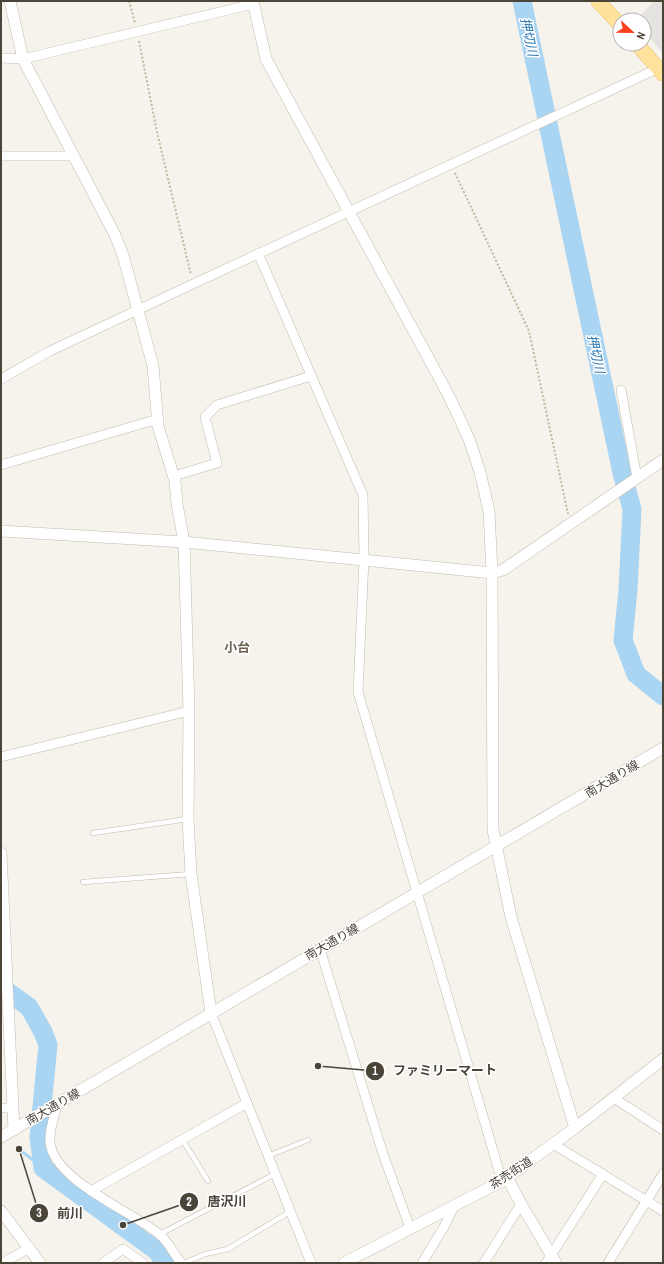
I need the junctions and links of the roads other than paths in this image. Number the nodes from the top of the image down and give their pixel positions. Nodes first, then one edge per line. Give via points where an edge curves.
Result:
1 (10, 1) edge
2 (598, 1) edge
3 (253, 3) edge
4 (612, 16) edge
5 (645, 52) edge
6 (1, 58) edge
7 (23, 59) junction
8 (662, 70) edge
9 (1, 156) edge
10 (73, 156) junction
11 (348, 211) junction
12 (258, 253) junction
13 (138, 310) junction
14 (311, 376) junction
15 (1, 379) edge
16 (621, 390) dead end
17 (158, 419) junction
18 (663, 460) edge
19 (1, 465) edge
20 (174, 476) junction
21 (635, 480) junction
22 (1, 531) edge
23 (184, 542) junction
24 (364, 559) junction
25 (492, 573) junction
26 (189, 711) junction
27 (663, 748) edge
28 (1, 757) edge
29 (188, 819) junction
30 (93, 833) dead end
31 (497, 847) junction
32 (1, 853) edge
33 (191, 874) junction
34 (83, 882) dead end
35 (418, 892) junction
36 (2, 893) edge
37 (320, 949) junction
38 (5, 976) edge
39 (6, 1004) edge
40 (211, 1013) junction
41 (663, 1059) edge
42 (614, 1098) junction
43 (247, 1103) junction
44 (1, 1108) edge
45 (13, 1108) junction
46 (53, 1108) junction
47 (575, 1128) junction
48 (14, 1130) junction
49 (663, 1130) edge
50 (1, 1137) edge
51 (182, 1139) junction
52 (308, 1140) dead end
53 (553, 1144) junction
54 (268, 1156) junction
55 (275, 1174) junction
56 (604, 1174) junction
57 (663, 1174) edge
58 (505, 1179) junction
59 (208, 1181) dead end
60 (91, 1191) junction
61 (646, 1200) junction
62 (521, 1204) junction
63 (454, 1206) junction
64 (1, 1211) edge
65 (290, 1211) junction
66 (663, 1211) edge
67 (410, 1228) junction
68 (160, 1234) junction
69 (29, 1248) junction
70 (551, 1260) edge
71 (3, 1263) edge
72 (40, 1263) edge
73 (103, 1263) edge
74 (143, 1263) edge
75 (183, 1263) edge
76 (311, 1263) edge
77 (344, 1263) edge
78 (422, 1263) edge
79 (484, 1263) edge
80 (608, 1263) edge

1 - 7 street
2 - 4 main road
3 - 7 street
3 - 11 street via 266,59
5 - 8 main road
6 - 7 street
7 - 10 street
8 - 11 street via 563,112
9 - 10 street
10 - 13 street via 115,235 123,254
11 - 12 street
11 - 25 street via 449,396 469,439 489,512
12 - 13 street
12 - 14 street
13 - 15 street via 50,351
13 - 17 street via 153,366
14 - 20 street via 217,405 205,417 217,463
14 - 24 street via 363,495
16 - 21 street
17 - 19 street
17 - 20 street
18 - 21 street
20 - 23 street
21 - 25 street via 503,570
22 - 23 street
23 - 24 street
23 - 26 street
24 - 25 street
24 - 35 street via 358,692
25 - 31 street via 493,830
26 - 28 street
26 - 29 street
27 - 31 street, 南大通り線
29 - 30 lane
29 - 33 street
31 - 35 street, 南大通り線
31 - 47 street via 511,917
32 - 36 street
33 - 34 lane
33 - 40 street
35 - 37 street, 南大通り線
35 - 58 street
36 - 38 street
37 - 40 street, 南大通り線
37 - 67 street via 383,1154
38 - 39 street
39 - 45 street
40 - 43 street
40 - 46 street, 南大通り線
41 - 42 street, 茶売街道
42 - 47 street, 茶売街道
42 - 49 street
43 - 51 street
43 - 54 street
44 - 45 street
45 - 48 street
46 - 48 street, 南大通り線
46 - 60 street via 50,1142 56,1158 64,1170
47 - 53 street, 茶売街道
48 - 50 street, 南大通り線
51 - 59 lane
51 - 60 street
52 - 54 lane
53 - 56 street
53 - 58 street, 茶売街道
54 - 55 street
55 - 65 street
55 - 68 lane
56 - 61 street
56 - 70 street
57 - 61 street
58 - 62 street
58 - 63 street, 茶売街道
60 - 68 street
61 - 66 street
61 - 80 street
62 - 70 street
62 - 79 street
63 - 67 street, 茶売街道
63 - 78 street
64 - 69 street
65 - 75 lane via 228,1249 205,1254
65 - 76 street
67 - 77 street, 茶売街道
68 - 75 street
69 - 71 street
69 - 72 street
73 - 74 street via 123,1249

